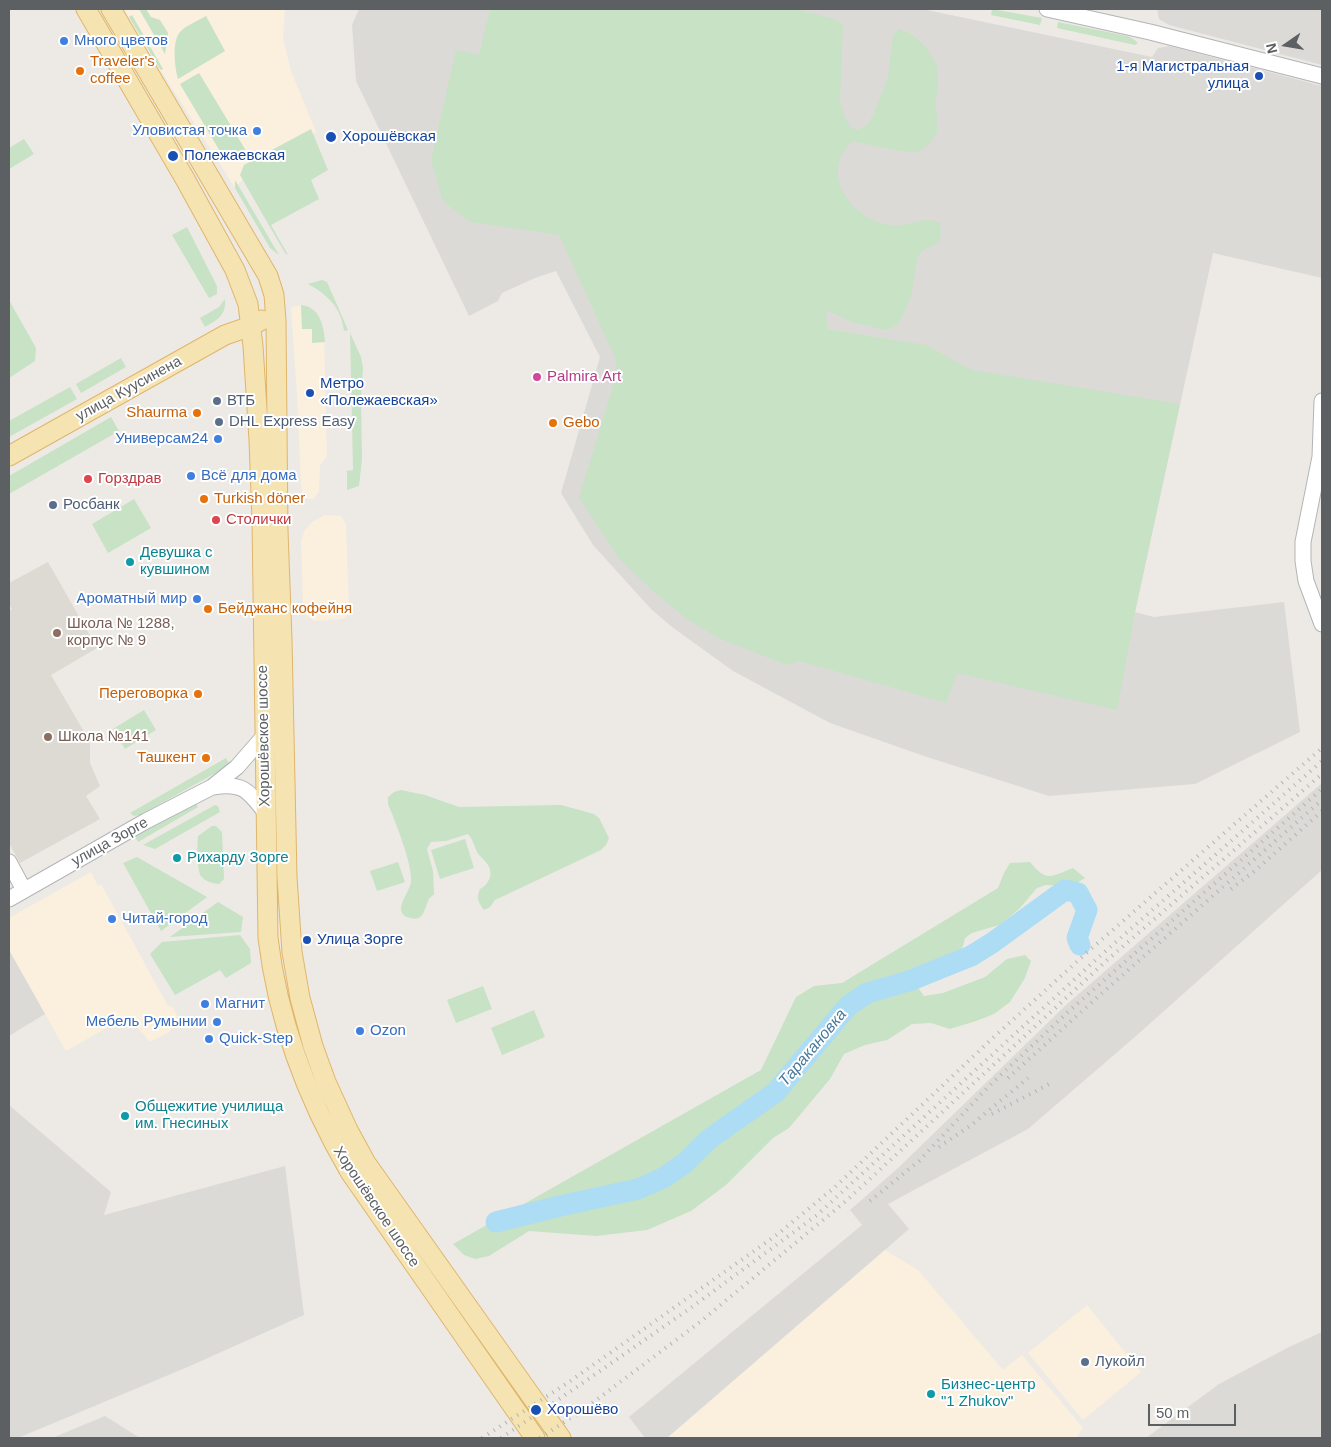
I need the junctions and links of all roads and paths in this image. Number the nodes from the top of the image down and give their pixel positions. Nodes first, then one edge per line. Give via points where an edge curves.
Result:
1 (86, 9) edge
2 (111, 9) edge
3 (1046, 9) edge
4 (1322, 76) edge
5 (274, 299) junction
6 (251, 326) junction
7 (276, 358) junction
8 (1322, 401) edge
9 (9, 456) edge
10 (1322, 624) edge
11 (264, 736) junction
12 (212, 787) junction
13 (266, 812) junction
14 (9, 862) edge
15 (24, 890) junction
16 (9, 899) edge
17 (533, 1436) edge
18 (561, 1438) edge

1 - 6 main road, Хорошёвское шоссе via 181,170 235,270 248,304
2 - 5 main road, Хорошёвское шоссе via 268,276
3 - 4 street
5 - 6 main road, улица Куусинена via 271,314
5 - 7 main road, Хорошёвское шоссе
6 - 7 main road via 261,327 271,334
6 - 9 main road, улица Куусинена via 225,335
6 - 11 main road, Хорошёвское шоссе via 259,440
7 - 18 main road, Хорошёвское шоссе via 287,878 291,946 300,998 326,1082 366,1163
8 - 10 street via 1318,474 1303,542 1306,581
11 - 12 street, улица Зорге via 238,767
11 - 13 main road, Хорошёвское шоссе
12 - 13 street, улица Зорге via 238,786
12 - 15 street, улица Зорге
13 - 17 main road, Хорошёвское шоссе via 268,938 274,979 296,1060 313,1101 350,1172
14 - 15 street
15 - 16 street, улица Зорге

